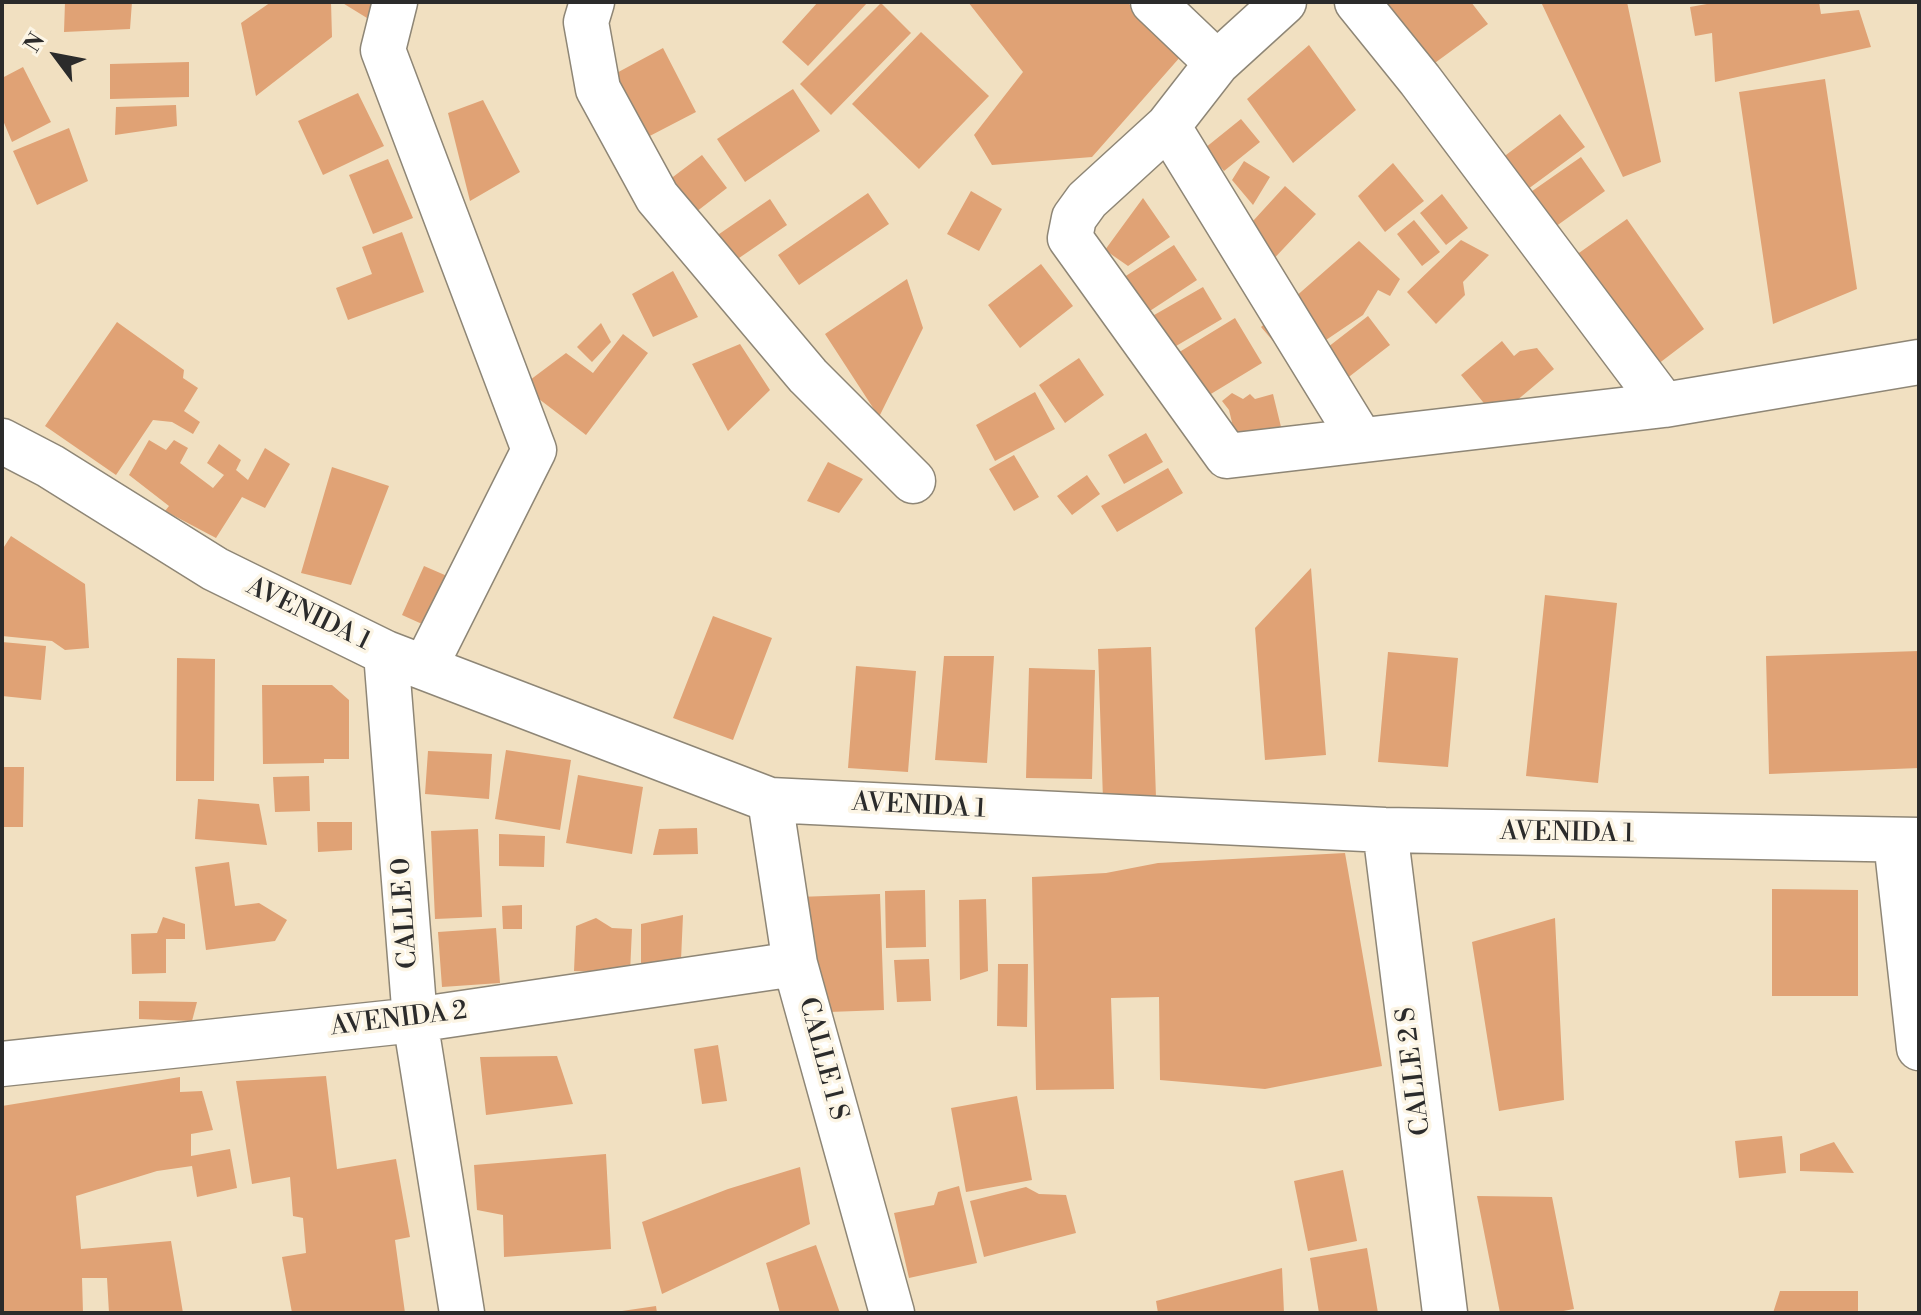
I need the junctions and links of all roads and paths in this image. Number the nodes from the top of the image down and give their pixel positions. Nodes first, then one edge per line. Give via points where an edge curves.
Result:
1 (395, 2) edge
2 (592, 2) edge
3 (1153, 2) edge
4 (1284, 2) edge
5 (1357, 2) edge
6 (1217, 63) junction
7 (1168, 126) junction
8 (1919, 362) edge
9 (1664, 405) junction
10 (1361, 440) junction
11 (2, 441) edge
12 (913, 481) dead end
13 (406, 660) junction
14 (770, 800) junction
15 (1385, 830) junction
16 (1908, 840) edge
17 (795, 964) junction
18 (415, 1020) junction
19 (1919, 1048) edge
20 (2, 1064) edge
21 (462, 1313) edge
22 (892, 1313) edge
23 (1445, 1313) edge

1 - 13 street via 383,50 534,450
2 - 12 street via 586,22 598,89 657,197 808,376
3 - 6 street
4 - 6 street
5 - 9 street
6 - 7 street
7 - 10 street
7 - 10 street via 1087,200 1074,218 1070,238 1227,456
8 - 9 street
9 - 10 street
11 - 13 street, AVENIDA 1 via 215,569
13 - 14 street, AVENIDA 1
13 - 18 street, CALLE 0
14 - 15 street, AVENIDA 1
14 - 17 street, CALLE 1 S
15 - 16 street, AVENIDA 1
15 - 23 street, CALLE 2 S
16 - 19 street
17 - 18 street, AVENIDA 2
17 - 22 street, CALLE 1 S
18 - 20 street, AVENIDA 2
18 - 21 street, CALLE 0

